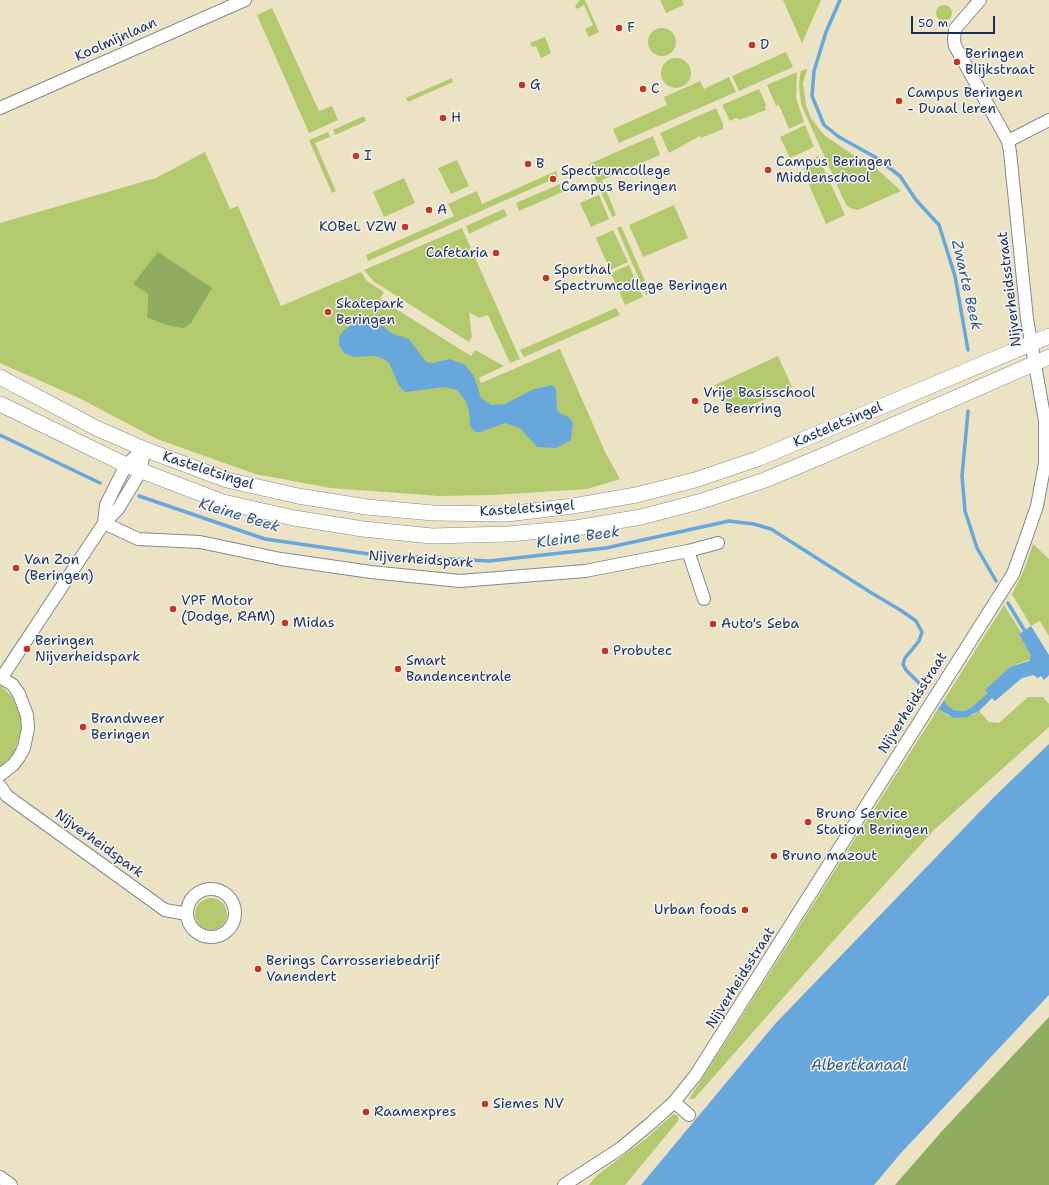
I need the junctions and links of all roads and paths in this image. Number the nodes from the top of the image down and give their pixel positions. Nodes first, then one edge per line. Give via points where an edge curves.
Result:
1 (244, 0) edge
2 (980, 0) edge
3 (220, 5) edge
4 (0, 108) edge
5 (1049, 120) edge
6 (1008, 141) junction
7 (1049, 336) edge
8 (1031, 344) junction
9 (1042, 360) edge
10 (0, 377) edge
11 (0, 404) edge
12 (144, 449) junction
13 (1047, 463) edge
14 (126, 465) junction
15 (141, 471) junction
16 (104, 523) junction
17 (718, 543) dead end
18 (688, 551) junction
19 (704, 599) dead end
20 (1, 677) edge
21 (0, 775) edge
22 (0, 786) edge
23 (187, 914) dead end
24 (674, 1102) junction
25 (689, 1115) dead end
26 (0, 1177) edge
27 (11, 1185) edge
28 (564, 1185) edge

1 - 3 street, Koolmijnlaan
2 - 6 street via 955,29 955,46
3 - 4 street, Koolmijnlaan
5 - 6 street
6 - 8 street, Nijverheidsstraat
7 - 8 main road, Kasteletsingel
8 - 9 street, Nijverheidsstraat
8 - 12 main road, Kasteletsingel via 757,459 695,480 636,495 508,514 433,513 367,507 298,496 226,480
9 - 13 street, Nijverheidsstraat
9 - 15 main road, Kasteletsingel via 765,480 702,501 641,517 576,528 508,534 432,536 363,529 294,518 223,502
10 - 12 main road, Kasteletsingel via 96,428
11 - 14 main road, Kasteletsingel
12 - 14 street
12 - 15 street
13 - 24 street, Nijverheidsstraat via 1037,506 1013,574 714,1048
14 - 15 main road, Kasteletsingel
14 - 16 street via 106,505
15 - 16 street via 118,509
16 - 18 street, Nijverheidspark via 138,539 200,542 326,566 460,581 584,571
16 - 20 street
17 - 18 street, Nijverheidspark
18 - 19 street
20 - 21 street via 13,685 19,694 27,715 28,728 22,753 13,765
22 - 23 street, Nijverheidspark via 7,796 165,910
24 - 25 street
24 - 28 street, Nijverheidsstraat via 621,1148
26 - 27 street

